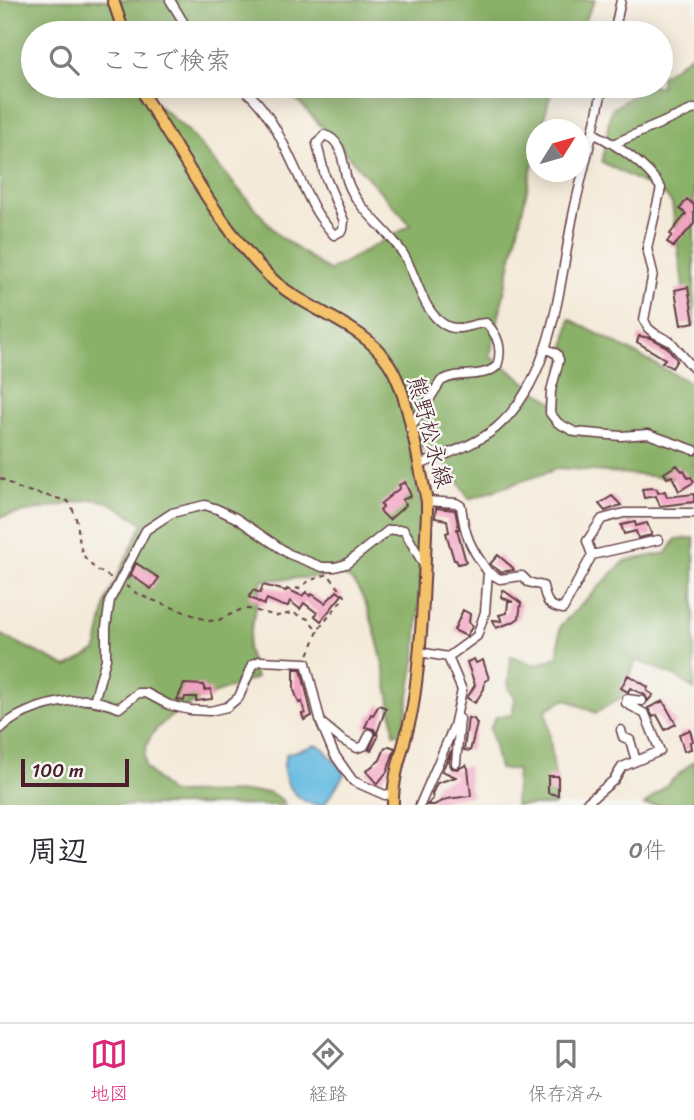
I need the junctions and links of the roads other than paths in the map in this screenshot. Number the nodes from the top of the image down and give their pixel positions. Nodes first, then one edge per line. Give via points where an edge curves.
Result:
1 (113, 0) edge
2 (170, 0) edge
3 (621, 0) edge
4 (120, 21) edge
5 (183, 21) edge
6 (617, 21) edge
7 (146, 98) edge
8 (253, 98) edge
9 (600, 98) edge
10 (694, 109) edge
11 (593, 133) junction
12 (613, 144) junction
13 (545, 348) junction
14 (694, 369) edge
15 (410, 429) junction
16 (694, 450) edge
17 (419, 465) junction
18 (428, 501) junction
19 (694, 513) edge
20 (658, 540) dead end
21 (593, 555) junction
22 (424, 566) junction
23 (488, 572) junction
24 (419, 652) junction
25 (448, 657) junction
26 (94, 701) junction
27 (642, 701) dead end
28 (458, 709) junction
29 (321, 723) junction
30 (0, 729) edge
31 (621, 730) dead end
32 (370, 734) dead end
33 (636, 761) junction
34 (456, 763) dead end
35 (393, 799) edge
36 (420, 805) edge
37 (584, 805) edge

1 - 4 main road
2 - 5 street
3 - 6 street
7 - 15 main road, 熊野松永線 via 254,260 291,295 379,349 399,383
8 - 15 street via 334,235 343,230 344,221 319,159 317,144 324,135 336,143 354,195 401,250 425,303 439,321 453,329 486,323 495,333 497,366 485,374 441,381
9 - 11 street
10 - 12 street
11 - 12 street
11 - 13 street
12 - 14 street via 661,188 647,248 653,273 644,320
13 - 16 street via 559,360 550,413 558,423 575,432 648,434
13 - 17 street via 531,387 498,426 479,440
15 - 17 main road, 熊野松永線
17 - 18 main road, 熊野松永線
18 - 22 main road, 熊野松永線
18 - 23 street via 461,506 471,548
19 - 21 street via 625,513 602,519 587,541
20 - 21 street
21 - 23 street via 564,609 546,602 544,586 522,576 500,579
22 - 24 main road, 熊野松永線
22 - 26 street via 404,530 389,530 345,564 322,567 289,554 236,518 205,505 172,513 146,530 110,600 106,659
23 - 25 street via 485,612 477,636
24 - 25 street
24 - 35 main road, 熊野松永線
25 - 28 street via 462,690
26 - 29 street via 119,708 138,693 176,707 210,711 227,707 239,697 253,664 306,663
26 - 30 street via 60,702 16,717
27 - 33 street via 627,699 626,703 645,713 664,749
28 - 34 street
28 - 36 street via 446,750
29 - 32 street via 357,748 364,746
29 - 35 street via 334,754 353,781
31 - 33 street via 630,740
33 - 37 street via 622,767 614,780

